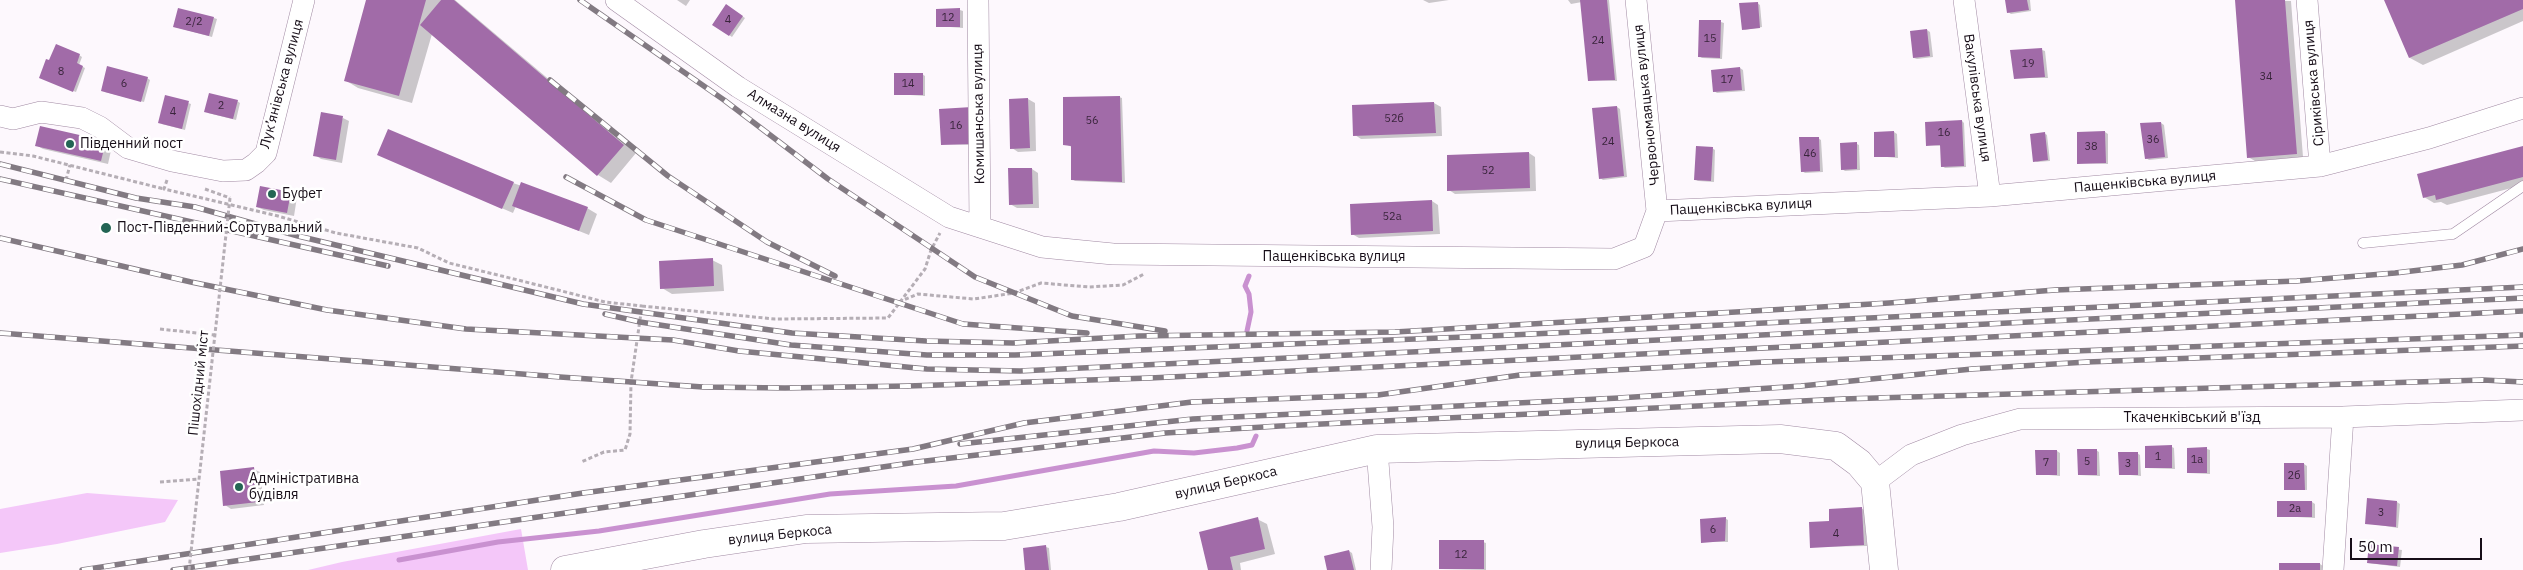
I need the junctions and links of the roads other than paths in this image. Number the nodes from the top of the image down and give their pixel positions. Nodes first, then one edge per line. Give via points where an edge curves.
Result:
1 (304, 0) edge
2 (616, 0) edge
3 (978, 0) edge
4 (1636, 0) edge
5 (1964, 0) edge
6 (2307, 0) edge
7 (2523, 108) edge
8 (0, 116) edge
9 (2320, 166) junction
10 (2523, 186) edge
11 (1990, 196) junction
12 (1657, 211) junction
13 (980, 227) junction
14 (2363, 243) dead end
15 (2523, 410) edge
16 (2343, 417) junction
17 (1377, 449) junction
18 (1875, 482) junction
19 (565, 570) edge
20 (1381, 570) edge
21 (1884, 570) edge
22 (2333, 570) edge

1 - 8 street, Лук’янівська вулиця via 266,153 246,170 223,171 128,148 82,118 41,112 12,119
2 - 13 street, Алмазна вулиця via 738,87 949,217
3 - 13 street, Комишанська вулиця
4 - 12 street, Червономаяцька вулиця
5 - 11 street, Вакулівська вулиця
6 - 9 street, Сіриківська вулиця
7 - 9 street, Пащенківська вулиця via 2430,138
9 - 11 street, Пащенківська вулиця
10 - 14 lane via 2453,234
11 - 12 street, Пащенківська вулиця
12 - 13 street, Пащенківська вулиця via 1644,247 1614,259 1160,256 1042,247
15 - 16 street, Ткаченківський в'їзд
16 - 18 street, Ткаченківський в'їзд via 2020,419 1962,435 1911,455
16 - 22 street
17 - 18 street, вулиця Беркоса via 1780,439 1836,446 1859,463
17 - 19 street, вулиця Беркоса via 1119,506 1004,526 806,530 704,544
17 - 20 street via 1383,527
18 - 21 street

